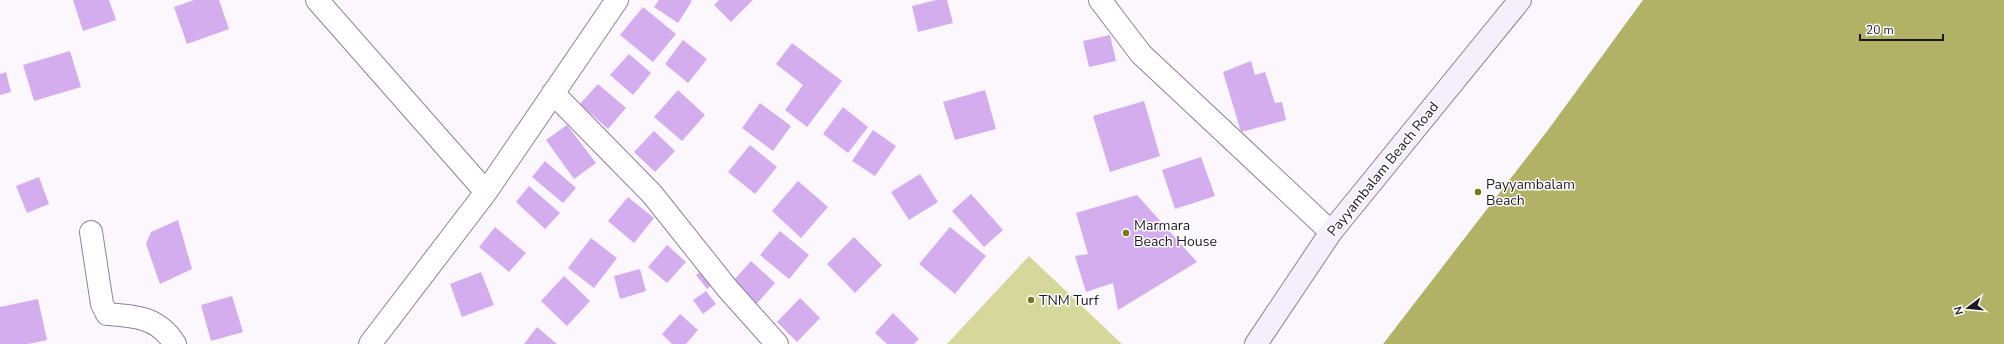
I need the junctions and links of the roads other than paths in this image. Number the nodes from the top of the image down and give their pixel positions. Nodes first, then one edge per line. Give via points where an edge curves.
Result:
1 (317, 0) edge
2 (617, 0) edge
3 (1100, 0) edge
4 (1520, 0) edge
5 (554, 93) junction
6 (486, 192) junction
7 (91, 232) dead end
8 (1331, 232) junction
9 (175, 344) edge
10 (370, 344) edge
11 (776, 344) edge
12 (1256, 344) edge

1 - 6 street
2 - 5 street
3 - 8 street via 1141,54
4 - 8 main road, Payyambalam Beach Road
5 - 6 street
5 - 11 street via 652,194 727,288
6 - 10 street
7 - 9 street via 102,304 107,314 136,316 158,324
8 - 12 main road, Payyambalam Beach Road

